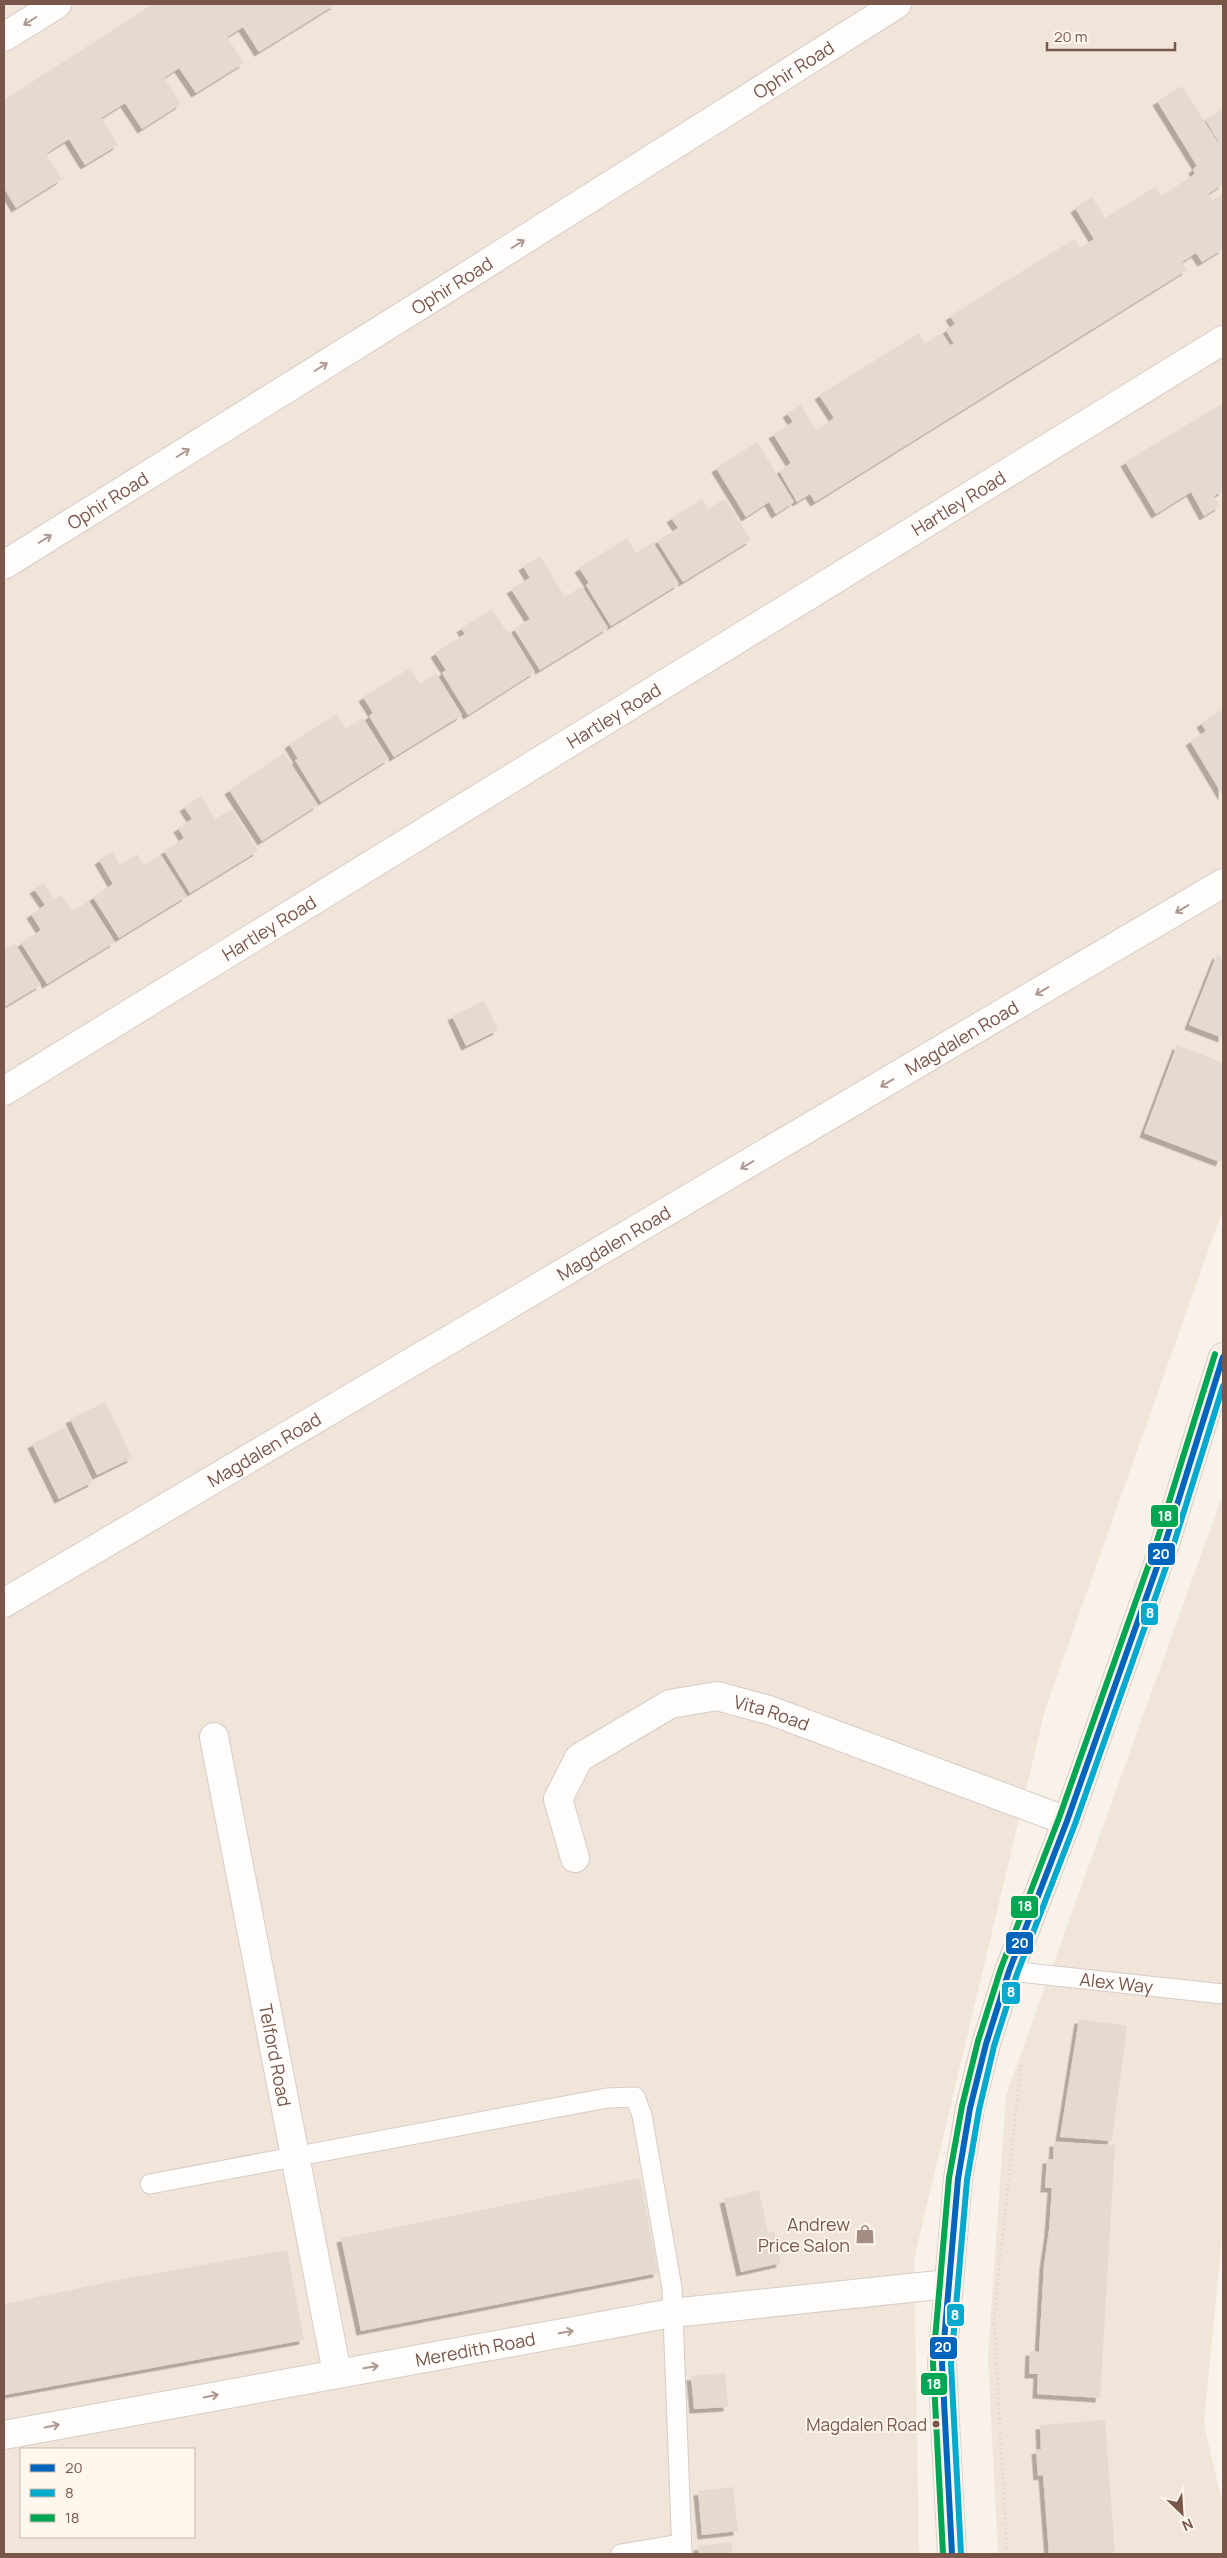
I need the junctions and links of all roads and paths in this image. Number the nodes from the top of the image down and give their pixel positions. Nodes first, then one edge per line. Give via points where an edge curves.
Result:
1 (57, 4) edge
2 (897, 4) edge
3 (4, 38) edge
4 (1223, 340) edge
5 (4, 565) edge
6 (1223, 883) edge
7 (4, 1091) edge
8 (1223, 1357) edge
9 (4, 1603) edge
10 (214, 1737) dead end
11 (1068, 1821) junction
12 (575, 1858) dead end
13 (1009, 1970) junction
14 (1223, 1994) edge
15 (296, 2157) junction
16 (150, 2184) dead end
17 (948, 2284) junction
18 (672, 2314) junction
19 (337, 2373) junction
20 (4, 2435) edge
21 (681, 2549) edge
22 (621, 2554) edge
23 (952, 2554) edge

1 -> 3 street
5 -> 2 street, Ophir Road
4 - 7 street, Hartley Road
6 -> 9 street, Magdalen Road
8 - 11 main road via 1163,1550
10 - 15 street, Telford Road
11 - 12 street, Vita Road via 769,1710 717,1696 670,1704 580,1758 558,1799
11 - 13 main road
13 - 14 lane, Alex Way
13 - 17 main road via 970,2108 958,2179
15 - 16 lane
15 - 18 lane via 607,2098 635,2097 642,2115 672,2288
15 - 19 street, Telford Road
17 - 18 street, Meredith Road
17 - 23 main road via 942,2364
19 -> 18 street, Meredith Road
18 - 21 lane
20 -> 19 street, Meredith Road
21 - 22 lane

